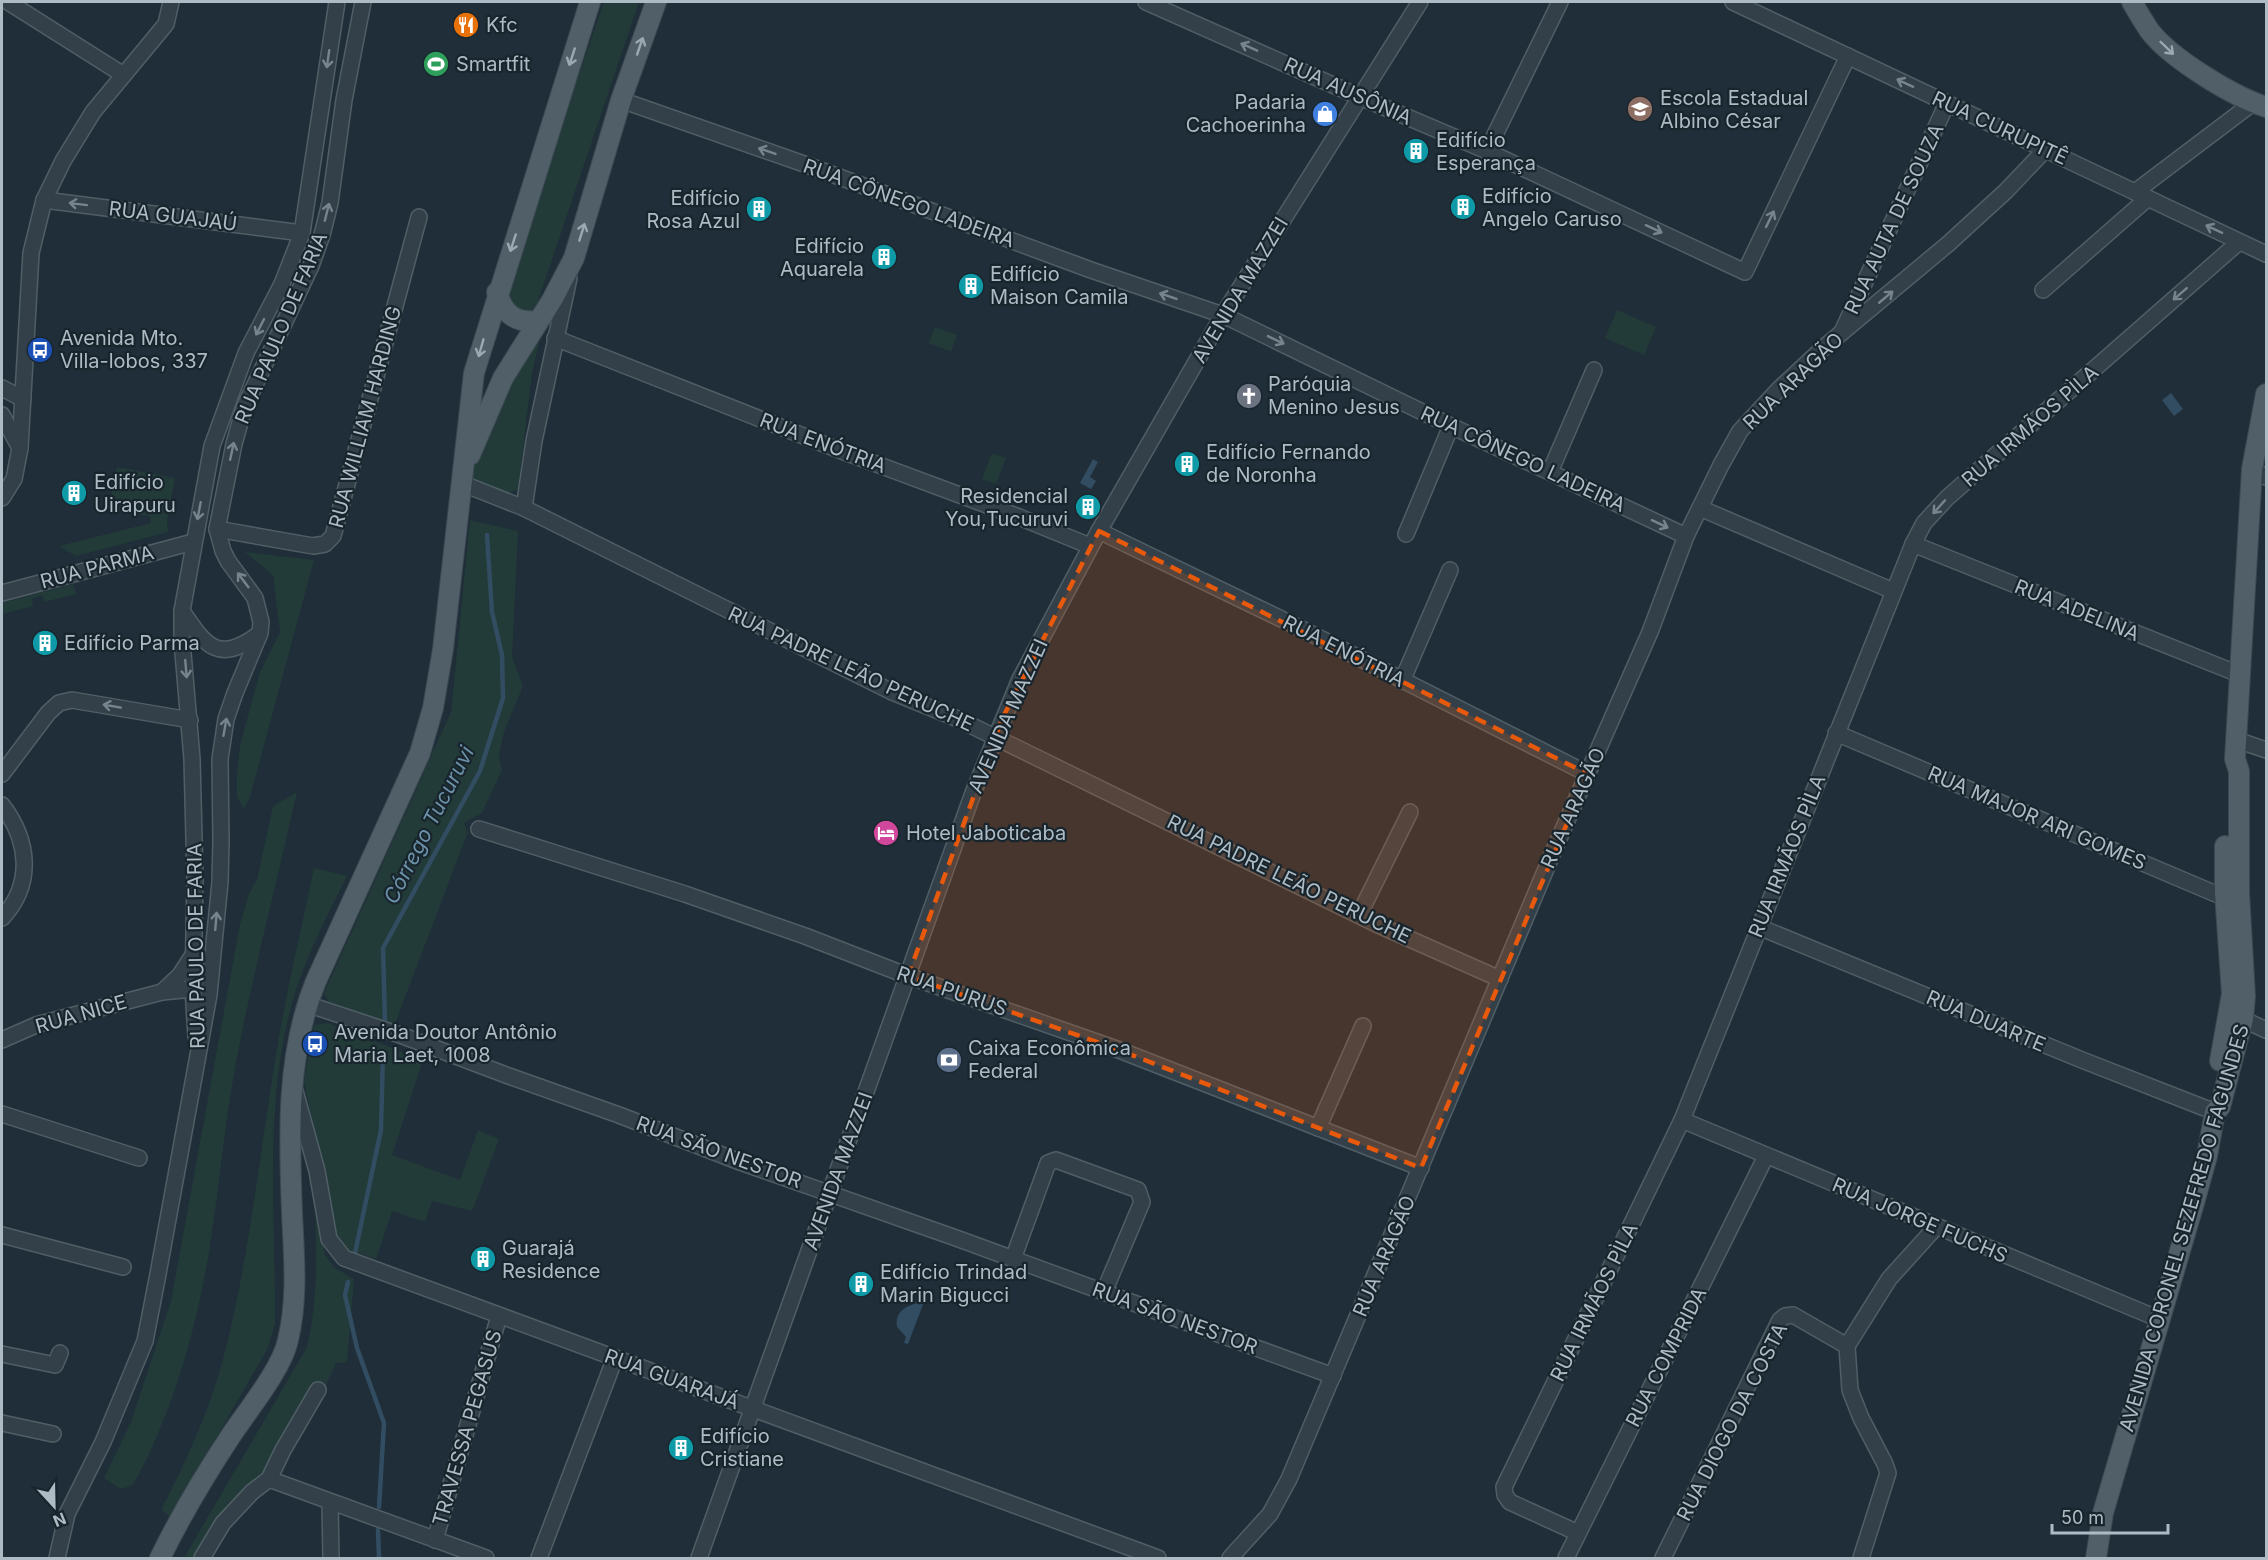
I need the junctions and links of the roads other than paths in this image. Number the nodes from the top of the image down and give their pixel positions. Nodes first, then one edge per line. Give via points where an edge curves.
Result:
1 (8, 2) edge
2 (171, 2) edge
3 (337, 2) edge
4 (363, 2) edge
5 (590, 2) edge
6 (656, 2) edge
7 (1146, 2) edge
8 (1420, 2) edge
9 (1560, 2) edge
10 (1733, 2) edge
11 (2132, 2) edge
12 (1178, 8) edge
13 (1848, 56) junction
14 (122, 74) junction
15 (1360, 97) junction
16 (621, 100) junction
17 (1947, 103) junction
18 (2260, 104) edge
19 (2045, 150) junction
20 (1487, 151) junction
21 (2141, 195) junction
22 (44, 200) junction
23 (419, 217) dead end
24 (302, 233) junction
25 (2239, 242) junction
26 (2266, 254) edge
27 (574, 258) junction
28 (2043, 290) dead end
29 (497, 292) junction
30 (1223, 315) junction
31 (537, 321) junction
32 (1841, 334) junction
33 (555, 338) junction
34 (1594, 370) dead end
35 (2, 388) edge
36 (2266, 394) edge
37 (23, 399) junction
38 (2, 415) edge
39 (1451, 426) junction
40 (20, 448) junction
41 (1550, 472) junction
42 (2259, 473) edge
43 (462, 479) junction
44 (2, 498) edge
45 (524, 508) junction
46 (1700, 508) junction
47 (217, 529) junction
48 (1099, 531) junction
49 (1406, 534) dead end
50 (1686, 536) junction
51 (193, 542) junction
52 (1913, 544) junction
53 (1090, 546) junction
54 (1450, 570) dead end
55 (1893, 591) junction
56 (2, 593) edge
57 (182, 611) junction
58 (260, 633) junction
59 (2241, 675) junction
60 (1402, 681) junction
61 (190, 720) junction
62 (1836, 733) junction
63 (994, 737) junction
64 (2236, 750) junction
65 (2266, 750) edge
66 (2, 774) edge
67 (1588, 774) junction
68 (2, 805) edge
69 (1410, 812) dead end
70 (479, 829) dead end
71 (2232, 893) junction
72 (1359, 915) junction
73 (2, 918) edge
74 (1759, 927) junction
75 (193, 955) junction
76 (908, 976) junction
77 (1500, 979) junction
78 (193, 989) junction
79 (162, 992) junction
80 (307, 1004) junction
81 (2236, 1017) junction
82 (1363, 1026) dead end
83 (2266, 1030) edge
84 (2, 1040) edge
85 (198, 1063) junction
86 (293, 1082) junction
87 (2215, 1112) junction
88 (2, 1114) edge
89 (1682, 1120) junction
90 (1318, 1128) junction
91 (1766, 1156) junction
92 (139, 1158) dead end
93 (1421, 1168) junction
94 (831, 1193) junction
95 (1936, 1227) junction
96 (2, 1235) edge
97 (1013, 1259) junction
98 (123, 1267) dead end
99 (1104, 1292) junction
100 (499, 1316) junction
101 (2159, 1319) junction
102 (1847, 1346) junction
103 (60, 1353) dead end
104 (2, 1354) edge
105 (615, 1359) junction
106 (1333, 1376) junction
107 (318, 1390) dead end
108 (753, 1409) junction
109 (2, 1422) edge
110 (53, 1434) dead end
111 (269, 1479) junction
112 (330, 1503) junction
113 (2103, 1513) junction
114 (1578, 1533) junction
115 (435, 1540) junction
116 (57, 1558) edge
117 (160, 1558) edge
118 (202, 1558) edge
119 (331, 1558) edge
120 (486, 1558) edge
121 (539, 1558) edge
122 (699, 1558) edge
123 (1158, 1558) edge
124 (1230, 1558) edge
125 (1566, 1558) edge
126 (1664, 1558) edge
127 (1861, 1558) edge
128 (2090, 1558) edge
129 (2096, 1558) edge

1 - 14 street
2 - 14 street via 166,24
3 -> 24 street, RUA PAULO DE FARIA
47 -> 4 street, RUA PAULO DE FARIA via 244,408 322,235
5 -> 29 main road
16 -> 6 main road
7 - 12 street, RUA AUSÔNIA
8 - 15 street, AVENIDA MAZZEI
9 - 20 street
10 - 13 street, RUA CURUPITÊ
11 -> 18 main road via 2150,31 2178,58
15 -> 12 street, RUA AUSÔNIA
17 -> 13 street, RUA CURUPITÊ
20 -> 13 street, RUA AUSÔNIA via 1745,272
14 - 22 street via 93,112
15 - 20 street, RUA AUSÔNIA
15 - 30 street, AVENIDA MAZZEI
27 -> 16 main road
30 -> 16 street, RUA CÔNEGO LADEIRA
17 - 19 street, RUA CURUPITÊ
17 - 32 street, RUA AUTA DE SOUZA
18 - 21 street
19 - 21 street, RUA CURUPITÊ
32 -> 19 street, RUA ARAGÃO via 1948,244
25 -> 21 street, RUA CURUPITÊ
21 - 28 street
24 -> 22 street, RUA GUAJAÚ
22 - 37 street via 31,253
23 - 47 street, RUA WILLIAM HARDING via 333,536 325,544 313,546
24 -> 51 street, RUA PAULO DE FARIA via 225,405 212,446
25 - 26 street, RUA CURUPITÊ
25 -> 52 street, RUA IRMÃOS PÌLA via 1947,498 1924,523
27 - 31 main road
27 - 33 street
29 - 31 main road via 507,313 516,320
29 -> 43 main road via 474,373
30 -> 39 street, RUA CÔNEGO LADEIRA
30 - 48 street, AVENIDA MAZZEI
31 - 43 main road via 503,378
32 - 46 street, RUA ARAGÃO via 1778,390 1740,431
33 - 45 street
33 - 53 street, RUA ENÓTRIA
34 - 41 street
35 - 37 street
36 - 42 main road
37 - 40 street
38 - 40 street
39 - 41 street, RUA CÔNEGO LADEIRA
39 - 49 street
40 - 44 street via 14,479
41 -> 50 street, RUA CÔNEGO LADEIRA
42 - 59 main road
43 - 45 street, RUA PADRE LEÃO PERUCHE
43 - 80 main road via 443,648 433,708 420,753
45 - 63 street, RUA PADRE LEÃO PERUCHE via 892,692
46 - 50 street, RUA ARAGÃO
46 - 55 street
58 -> 47 street, RUA PAULO DE FARIA via 255,598 228,561
48 - 53 street, AVENIDA MAZZEI
48 - 60 street, RUA ENÓTRIA
50 - 67 street, RUA ARAGÃO via 1650,632
51 - 56 street, RUA PARMA
51 - 57 street, RUA PAULO DE FARIA
52 - 55 street, RUA IRMÃOS PÌLA
52 - 59 street, RUA ADELINA
53 - 63 street, AVENIDA MAZZEI
54 - 60 street
55 - 62 street, RUA IRMÃOS PÌLA
57 - 58 street via 214,648 243,646
57 -> 61 street, RUA PAULO DE FARIA
85 -> 58 street, RUA PAULO DE FARIA via 220,882 220,759 234,693
59 - 64 main road
60 - 67 street, RUA ENÓTRIA
61 -> 66 street via 72,700 59,703
61 - 75 street, RUA PAULO DE FARIA
62 - 71 street, RUA MAJOR ARI GOMES via 2216,894
62 - 74 street, RUA IRMÃOS PÌLA
63 - 72 street, RUA PADRE LEÃO PERUCHE
63 - 76 street, AVENIDA MAZZEI
64 - 65 street
64 - 71 main road, AVENIDA CORONEL SEZEFREDO FAGUNDES via 2226,771
67 - 77 street, RUA ARAGÃO
68 - 73 street via 19,835 24,854 21,891
69 - 72 street
70 - 76 street, RUA PURUS via 685,894
71 - 81 main road, AVENIDA CORONEL SEZEFREDO FAGUNDES
72 - 77 street, RUA PADRE LEÃO PERUCHE
74 - 87 street, RUA DUARTE
74 - 89 street, RUA IRMÃOS PÌLA
75 - 78 street, RUA PAULO DE FARIA
75 - 79 street
76 - 90 street, RUA PURUS via 1114,1048
76 - 94 street, AVENIDA MAZZEI
77 - 93 street, RUA ARAGÃO
78 - 79 street, RUA NICE
78 - 85 street, RUA PAULO DE FARIA
79 - 84 street, RUA NICE via 36,1025
80 - 86 main road
80 - 94 street, RUA SÃO NESTOR
81 - 83 street
81 - 87 main road, AVENIDA CORONEL SEZEFREDO FAGUNDES via 2212,1104
82 - 90 street
85 - 116 street via 145,1341 103,1442 67,1514
86 - 100 street, RUA GUARAJÁ via 317,1171 329,1239 345,1258
86 - 117 main road via 290,1153 295,1275 288,1343 214,1461
87 - 101 main road, AVENIDA CORONEL SEZEFREDO FAGUNDES via 2208,1156
88 - 92 street
89 - 91 street, RUA JORGE FUCHS
89 - 114 street, RUA IRMÃOS PÌLA via 1504,1487 1510,1502
90 - 93 street, RUA PURUS
91 - 95 street, RUA JORGE FUCHS
91 - 114 street, RUA COMPRIDA
93 - 106 street, RUA ARAGÃO
94 - 97 street, RUA SÃO NESTOR
94 - 108 street, AVENIDA MAZZEI
95 - 101 street, RUA JORGE FUCHS
95 - 102 street via 1889,1279
96 - 98 street
97 - 99 street, RUA SÃO NESTOR
97 - 99 street via 1048,1163 1056,1160 1138,1190 1141,1195 1142,1202
99 - 106 street, RUA SÃO NESTOR
100 - 105 street, RUA GUARAJÁ
100 - 115 street, TRAVESSA PEGASUS
101 - 113 main road, AVENIDA CORONEL SEZEFREDO FAGUNDES
102 - 126 street, RUA DIOGO DA COSTA via 1793,1315 1780,1320
102 - 127 street via 1850,1390 1888,1473
103 - 104 street via 55,1365
105 - 108 street, RUA GUARAJÁ
105 - 121 street
106 - 124 street, RUA ARAGÃO via 1270,1514
107 - 111 street
108 - 122 street, AVENIDA MAZZEI
108 - 123 street, RUA GUARAJÁ
109 - 110 street
111 - 112 street
111 - 118 street via 223,1523
112 - 115 street
112 - 119 street
113 - 128 main road
113 - 129 main road, AVENIDA CORONEL SEZEFREDO FAGUNDES
114 - 125 street, RUA COMPRIDA
115 - 120 street

